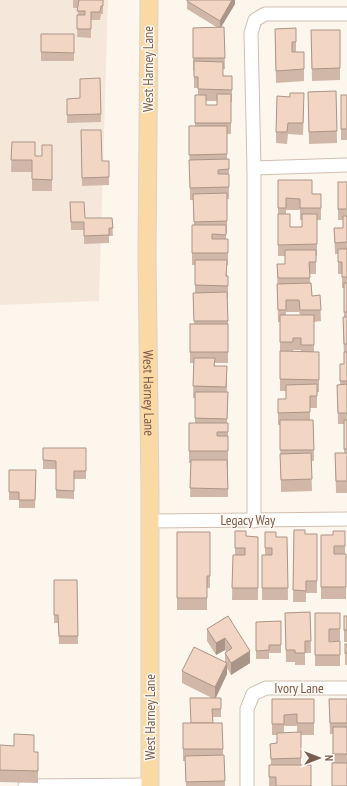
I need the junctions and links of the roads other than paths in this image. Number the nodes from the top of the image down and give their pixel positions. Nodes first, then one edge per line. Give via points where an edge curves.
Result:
1 (148, 0) edge
2 (347, 14) edge
3 (347, 165) edge
4 (254, 168) junction
5 (347, 519) edge
6 (150, 521) junction
7 (254, 521) junction
8 (347, 688) edge
9 (150, 785) edge
10 (26, 786) edge
11 (248, 786) edge

1 - 6 main road, West Harney Lane
2 - 4 street via 264,14 255,20 251,33
3 - 4 street
4 - 7 street
5 - 7 street, Legacy Way
6 - 7 street, Legacy Way
6 - 9 main road, West Harney Lane
8 - 11 street, Ivory Lane via 266,688 253,694 247,709
9 - 10 street

